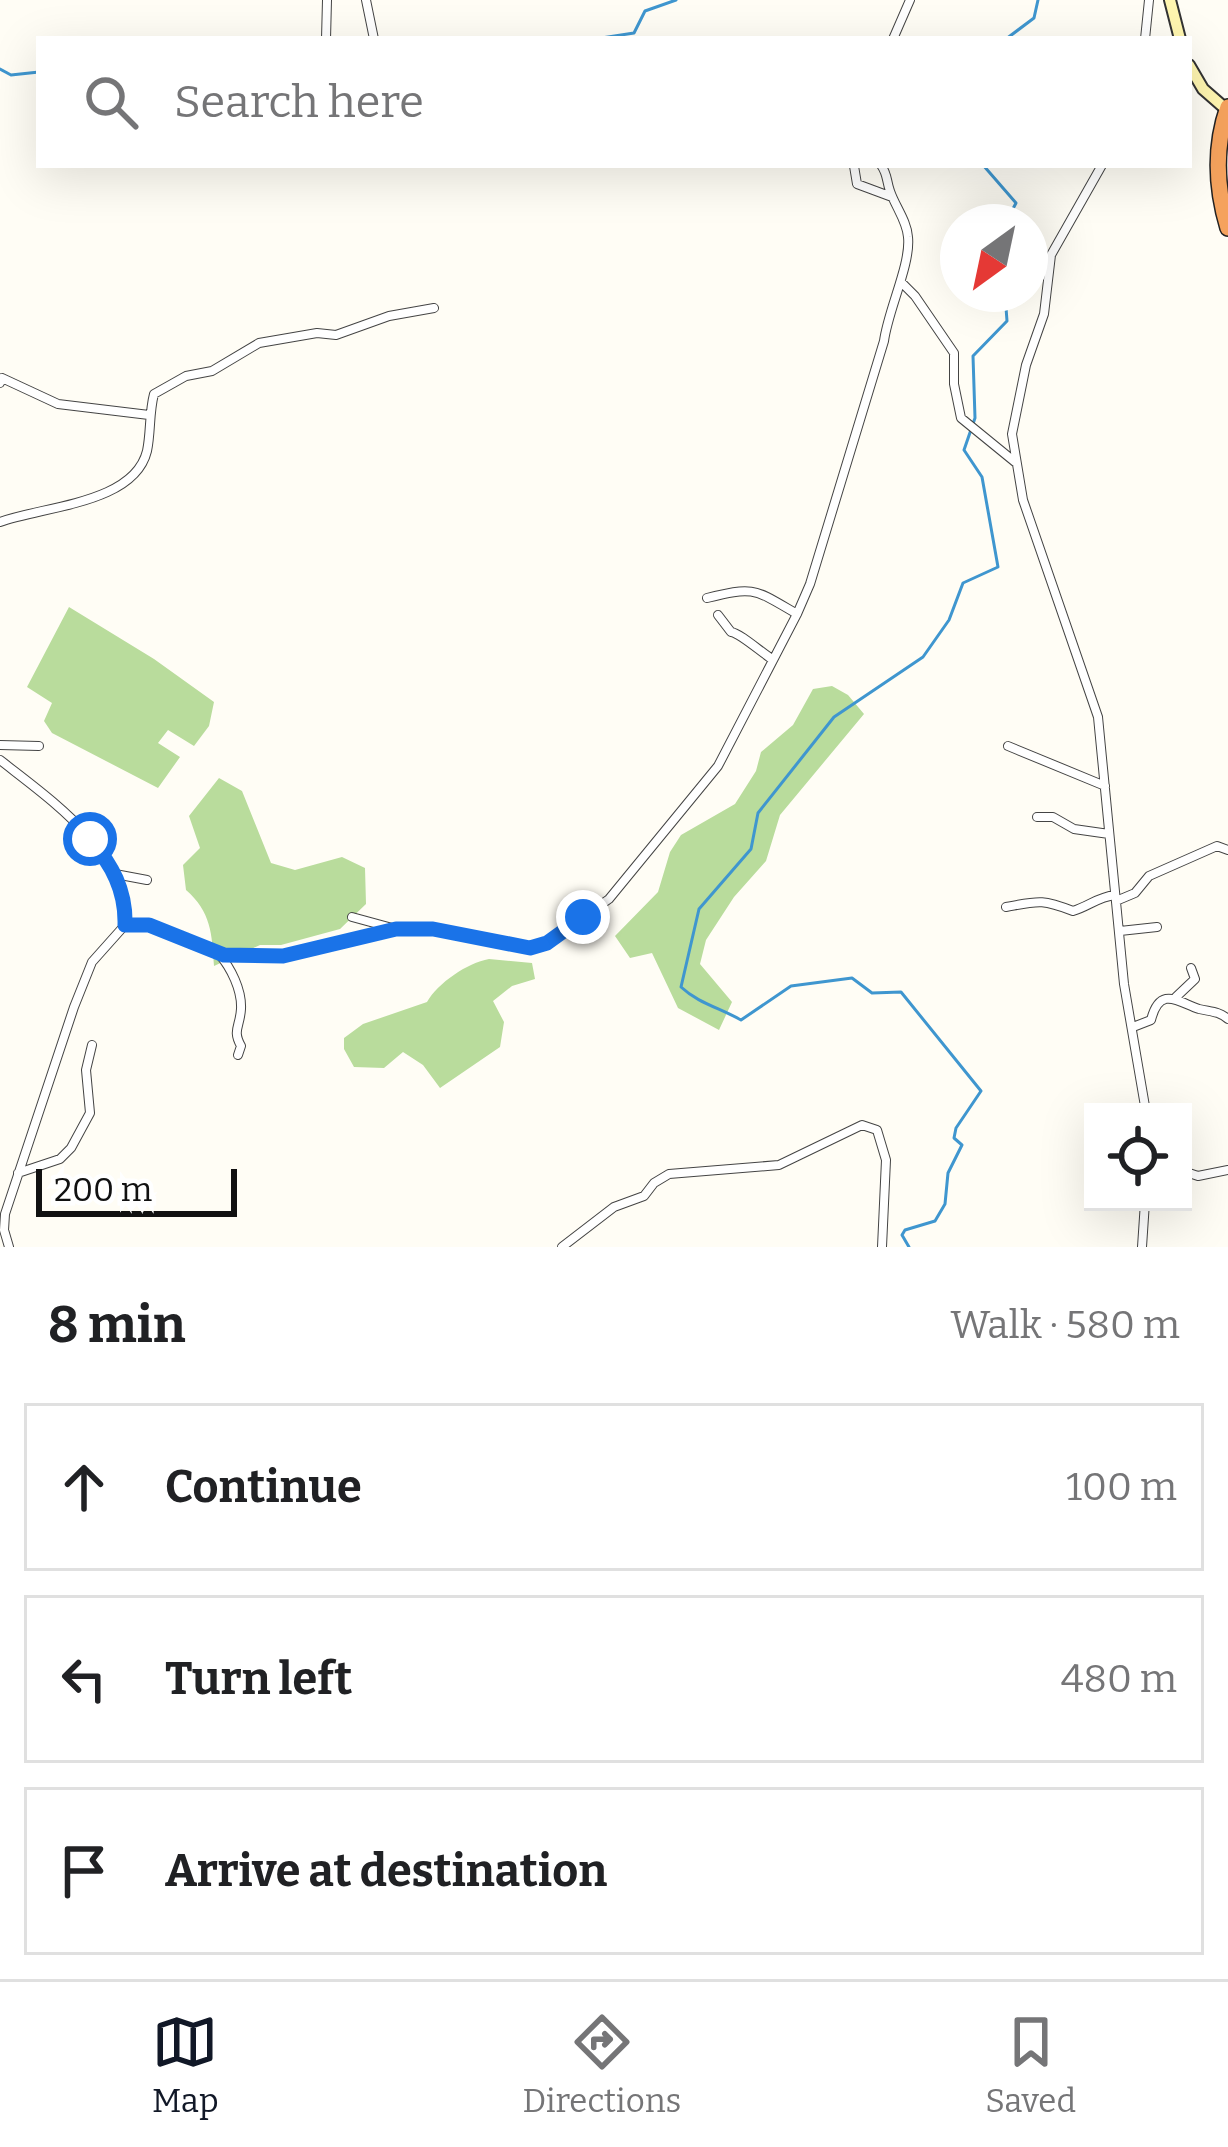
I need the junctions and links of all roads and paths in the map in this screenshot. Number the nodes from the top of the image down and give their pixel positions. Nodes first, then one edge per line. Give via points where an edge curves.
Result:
1 (327, 0) edge
2 (366, 0) edge
3 (910, 0) edge
4 (1149, 0) edge
5 (1169, 0) edge
6 (326, 36) edge
7 (373, 36) edge
8 (894, 36) edge
9 (1145, 36) edge
10 (1179, 36) edge
11 (1192, 69) edge
12 (1227, 108) edge
13 (854, 168) edge
14 (883, 168) edge
15 (1100, 168) edge
16 (893, 198) junction
17 (1228, 228) edge
18 (901, 282) junction
19 (434, 308) dead end
20 (0, 383) edge
21 (149, 415) junction
22 (1015, 462) junction
23 (0, 523) edge
24 (707, 598) dead end
25 (797, 614) junction
26 (718, 615) dead end
27 (772, 659) junction
28 (0, 745) edge
29 (39, 746) dead end
30 (1008, 746) dead end
31 (0, 760) edge
32 (1105, 786) junction
33 (1037, 817) dead end
34 (1109, 834) junction
35 (1228, 850) edge
36 (115, 874) junction
37 (147, 880) dead end
38 (1116, 898) junction
39 (1006, 907) dead end
40 (352, 917) dead end
41 (125, 925) junction
42 (1157, 927) dead end
43 (396, 929) junction
44 (1120, 931) junction
45 (218, 953) junction
46 (1191, 968) dead end
47 (1176, 997) junction
48 (1228, 1019) edge
49 (1133, 1028) junction
50 (92, 1045) dead end
51 (238, 1054) dead end
52 (1144, 1103) edge
53 (1228, 1170) edge
54 (16, 1174) junction
55 (1192, 1174) edge
56 (1144, 1211) edge
57 (9, 1247) edge
58 (562, 1247) edge
59 (882, 1247) edge
60 (1142, 1247) edge

1 - 6 street
2 - 7 street
3 - 8 street
4 - 9 street
5 - 10 main road
11 - 12 main road
12 - 17 highway via 1217,177
13 - 16 street via 857,184
14 - 16 street
15 - 22 street via 1051,255 1013,426
16 - 18 street via 908,236
18 - 22 street via 954,353 961,418
18 - 25 street
19 - 21 street via 335,334 259,343 154,394
20 - 21 street via 58,404
21 - 23 street via 147,454 120,485 98,500
22 - 32 street via 1094,700
24 - 25 street via 749,589
25 - 27 street
26 - 27 street
27 - 43 street via 718,766 609,898 547,943 530,948
28 - 29 street
30 - 32 street
31 - 36 street via 90,839
32 - 34 street
33 - 34 street
34 - 38 street
35 - 38 street via 1217,846
36 - 37 street
36 - 41 street
38 - 39 street via 1099,896 1073,911 1032,899
38 - 44 street
40 - 43 street
41 - 45 street via 149,925
41 - 54 street via 92,962
42 - 44 street
43 - 45 street via 283,956
44 - 49 street
45 - 51 street via 241,1003
46 - 47 street via 1195,979
47 - 48 street
47 - 49 street
49 - 52 street
50 - 54 street via 90,1112 71,1148
53 - 55 street
54 - 57 street via 4,1214
56 - 60 street
58 - 59 street via 669,1174 779,1165 862,1125 877,1130 886,1155

